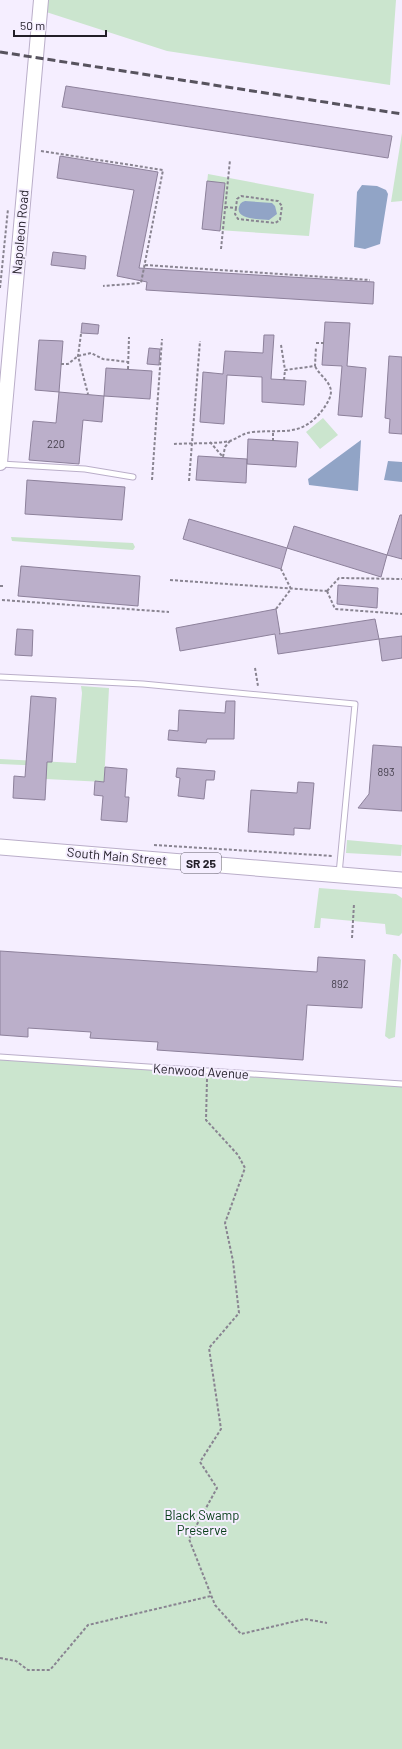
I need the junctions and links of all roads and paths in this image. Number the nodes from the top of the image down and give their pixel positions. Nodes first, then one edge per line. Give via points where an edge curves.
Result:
1 (41, 0) edge
2 (28, 149) junction
3 (230, 160) dead end
4 (226, 207) junction
5 (236, 208) junction
6 (4, 249) dead end
7 (221, 249) dead end
8 (145, 265) junction
9 (370, 280) dead end
10 (103, 286) dead end
11 (0, 288) edge
12 (81, 334) dead end
13 (129, 337) dead end
14 (162, 339) dead end
15 (200, 341) dead end
16 (316, 343) dead end
17 (324, 343) dead end
18 (281, 345) dead end
19 (316, 347) dead end
20 (78, 356) junction
21 (128, 362) junction
22 (61, 364) dead end
23 (316, 366) junction
24 (128, 369) dead end
25 (285, 370) junction
26 (284, 380) dead end
27 (88, 394) dead end
28 (273, 431) junction
29 (230, 441) junction
30 (272, 441) dead end
31 (210, 442) junction
32 (192, 443) junction
33 (174, 444) dead end
34 (0, 464) edge
35 (133, 477) dead end
36 (152, 480) dead end
37 (189, 481) dead end
38 (281, 569) dead end
39 (402, 579) edge
40 (170, 580) dead end
41 (0, 586) edge
42 (3, 586) dead end
43 (291, 589) junction
44 (327, 591) junction
45 (2, 600) dead end
46 (276, 609) dead end
47 (169, 612) dead end
48 (402, 614) edge
49 (255, 668) dead end
50 (0, 677) edge
51 (259, 695) junction
52 (151, 845) dead end
53 (0, 847) edge
54 (341, 856) junction
55 (339, 874) junction
56 (402, 880) edge
57 (354, 904) dead end
58 (352, 938) dead end
59 (0, 1057) edge
60 (207, 1071) junction
61 (402, 1084) edge
62 (211, 1596) junction
63 (328, 1623) dead end
64 (0, 1658) edge

1 - 2 main road, Napoleon Road
2 - 8 path via 163,170
2 - 34 main road, Napoleon Road
3 - 4 path
4 - 5 path
4 - 7 path
5 - 5 path via 237,199 241,196 278,201 282,206 280,220 275,223 238,219 235,214
6 - 11 path
8 - 9 path
8 - 10 path via 141,283
12 - 20 path
13 - 21 path
14 - 36 path
15 - 32 path
16 - 17 path
18 - 25 path
19 - 23 path
20 - 21 path via 91,353 103,359
20 - 22 path via 68,364
20 - 27 path
21 - 24 path
23 - 25 path
23 - 28 path via 319,374 328,382 331,391 326,406 302,428 288,432
25 - 26 path
28 - 29 path via 242,434
28 - 30 path
29 - 31 path
29 - 31 path via 225,447 223,457
31 - 32 path
32 - 33 path
32 - 37 path
34 - 35 lane via 85,469
38 - 43 path
39 - 44 path via 339,578
40 - 43 path
41 - 42 path
43 - 44 path
43 - 46 path
44 - 48 path via 335,609
45 - 47 path
49 - 51 path
50 - 51 lane via 143,684
51 - 54 lane via 355,704
52 - 54 path
53 - 55 main road, South Main Street / SR 25
54 - 55 lane
55 - 56 main road, South Main Street / SR 25
57 - 58 path
59 - 60 lane, Kenwood Avenue
60 - 61 lane, Kenwood Avenue
60 - 62 path via 206,1120 238,1156 245,1168 225,1223 239,1313 209,1348 221,1429 200,1462 217,1488 189,1539
62 - 63 path via 215,1605 241,1634 305,1619
62 - 64 path via 88,1624 50,1670 28,1670 16,1661

